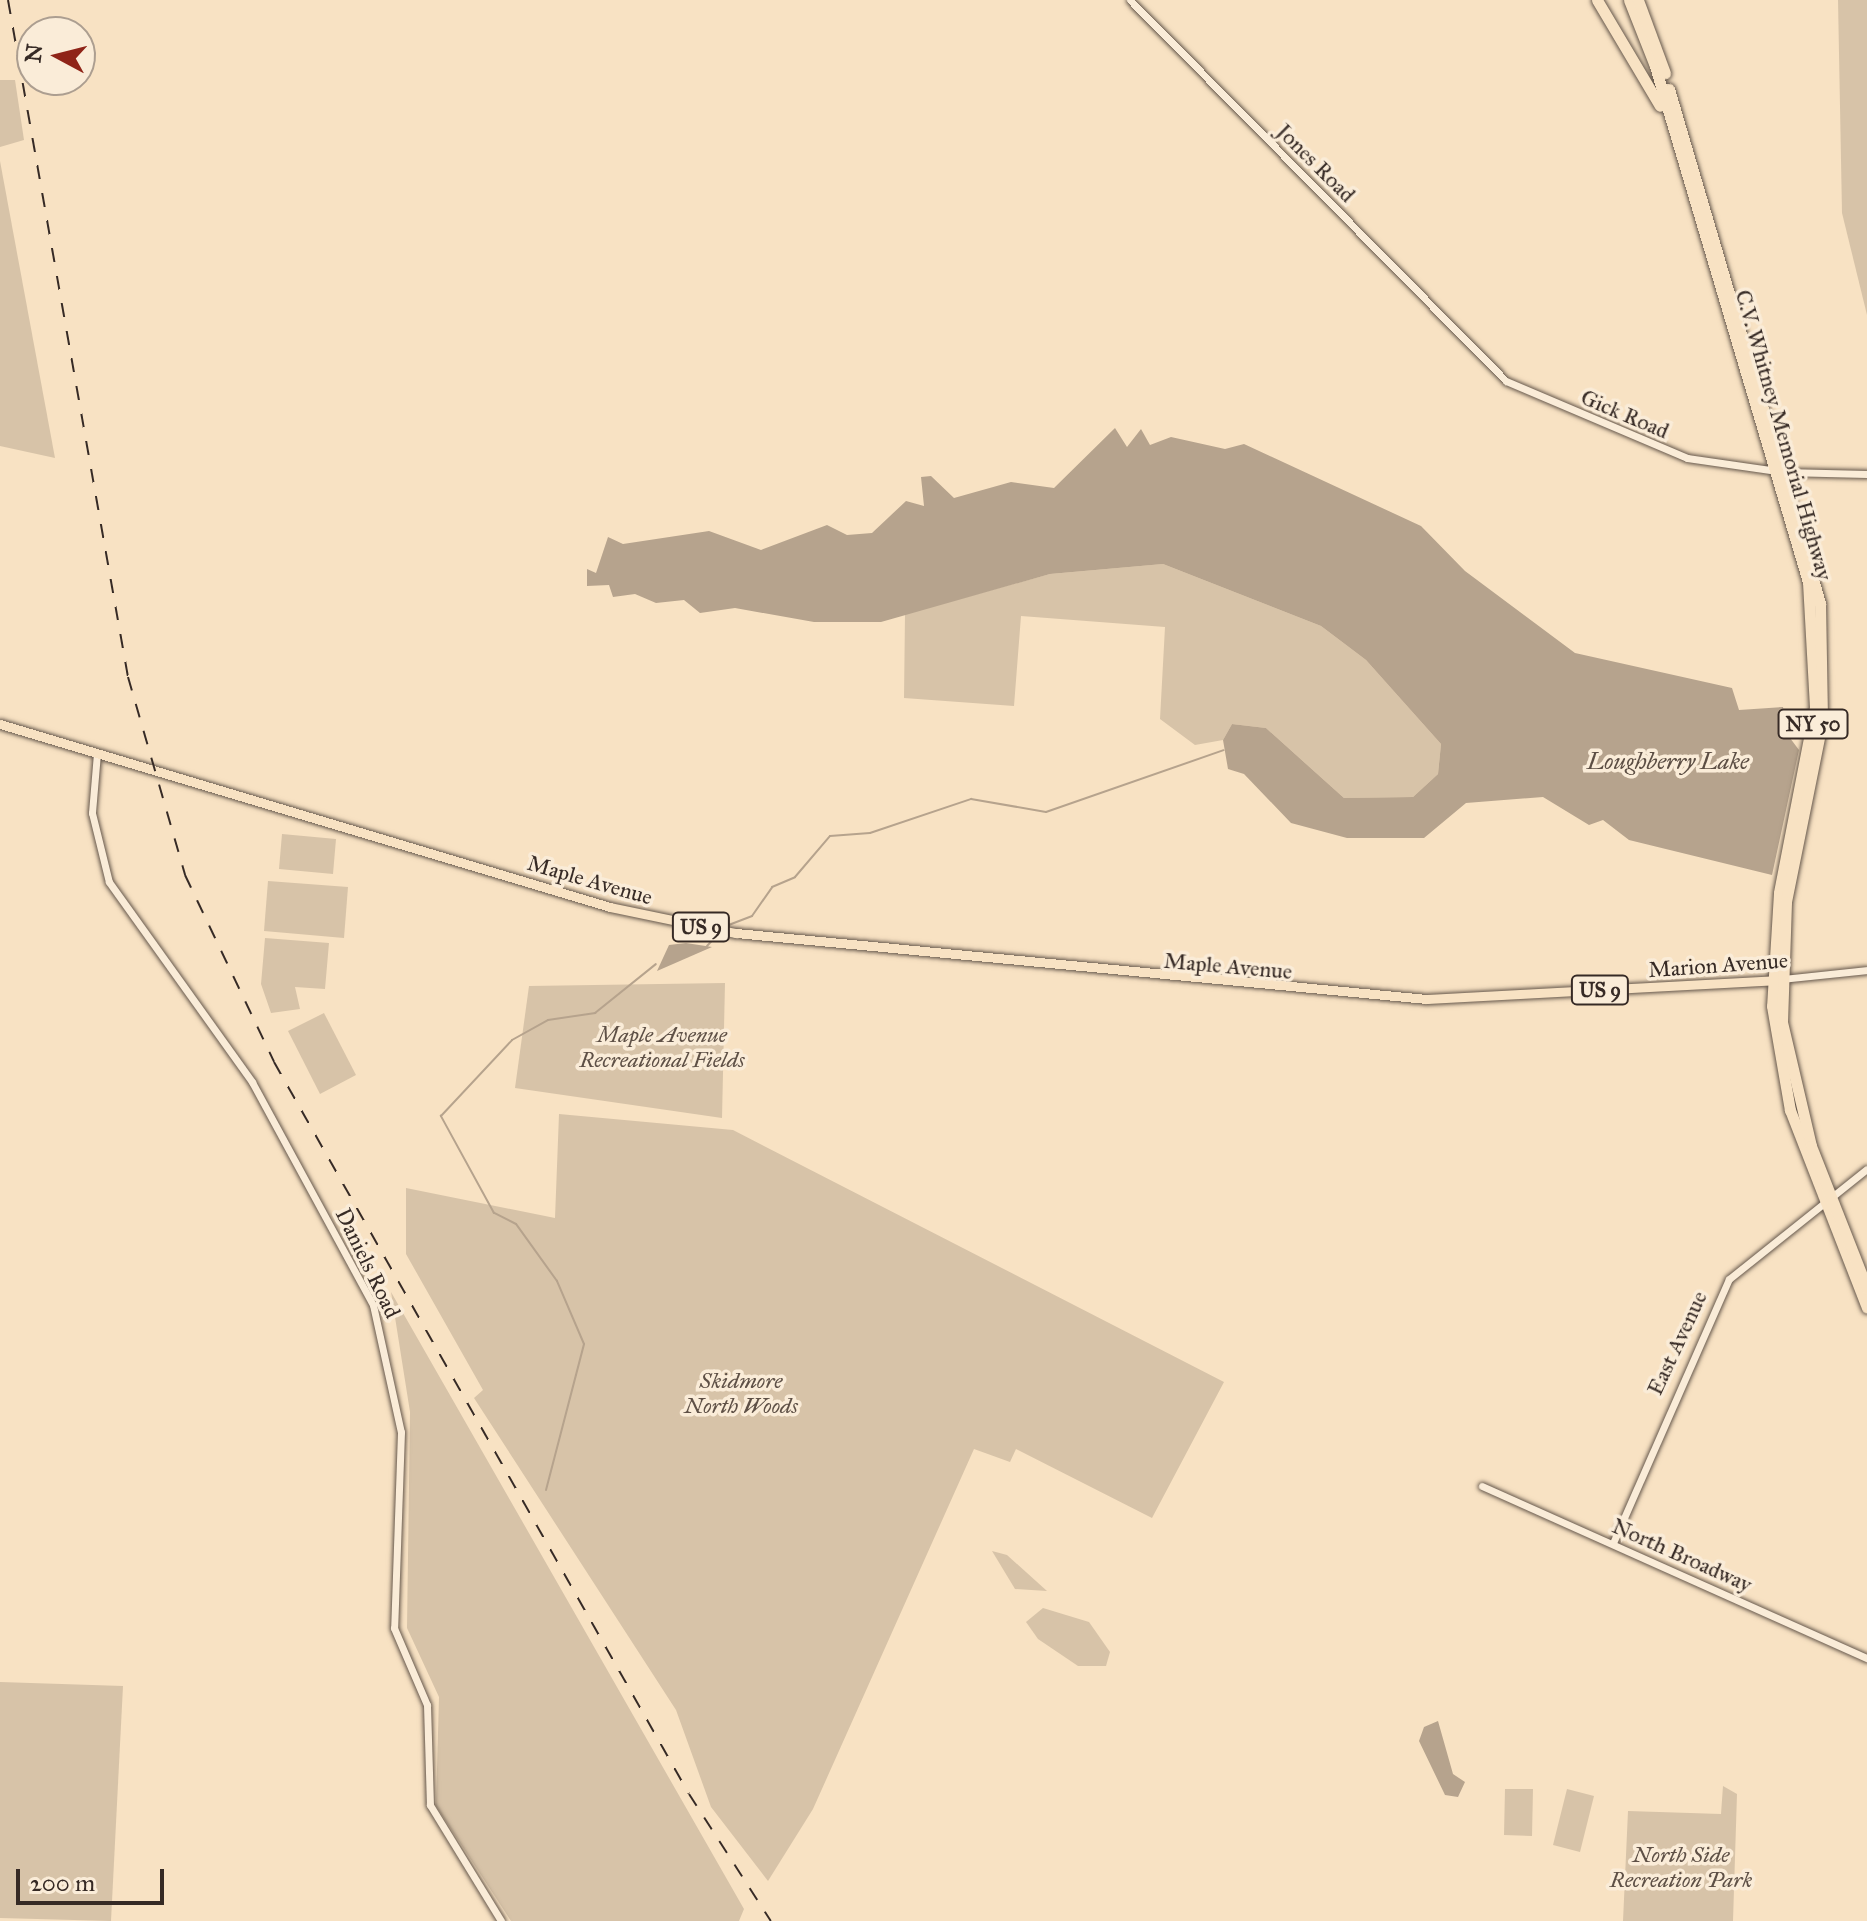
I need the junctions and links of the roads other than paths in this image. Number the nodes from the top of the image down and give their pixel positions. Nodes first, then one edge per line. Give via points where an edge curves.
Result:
1 (1130, 0) edge
2 (1597, 0) edge
3 (1629, 0) edge
4 (1638, 0) edge
5 (1679, 155) junction
6 (1475, 353) joint
7 (1780, 471) junction
8 (1867, 474) edge
9 (0, 724) edge
10 (97, 753) junction
11 (1867, 970) edge
12 (1777, 980) junction
13 (1427, 999) joint
14 (1867, 1169) edge
15 (1825, 1201) junction
16 (1867, 1288) edge
17 (1867, 1308) edge
18 (1482, 1486) dead end
19 (1613, 1543) junction
20 (1867, 1658) edge
21 (501, 1921) edge

1 - 6 street, Jones Road
2 - 5 highway via 1647,76
3 - 5 highway, C.V. Whitney Memorial Highway / NY 50
4 - 7 highway, C.V. Whitney Memorial Highway / NY 50
5 - 7 highway, C.V. Whitney Memorial Highway / NY 50
6 - 7 street, Gick Road via 1521,390 1638,441 1687,458
7 - 8 street, Gick Road
7 - 12 highway, C.V. Whitney Memorial Highway / NY 50 via 1815,581 1825,677
9 - 10 main road, Maple Avenue / US 9
10 - 13 main road, Maple Avenue / US 9 via 610,907 711,929 990,962
10 - 21 street, Daniels Road via 92,818 109,882 252,1082 373,1305 401,1432 394,1628 427,1705 430,1805
11 - 12 street, Marion Avenue
12 - 13 main road, Marion Avenue / US 9
12 - 15 highway, C.V. Whitney Memorial Highway via 1789,1067
14 - 15 street, East Avenue
15 - 16 highway, C.V. Whitney Memorial Highway
15 - 17 highway, C.V. Whitney Memorial Highway
15 - 19 street, East Avenue via 1719,1294
18 - 19 street, North Broadway
19 - 20 street, North Broadway

